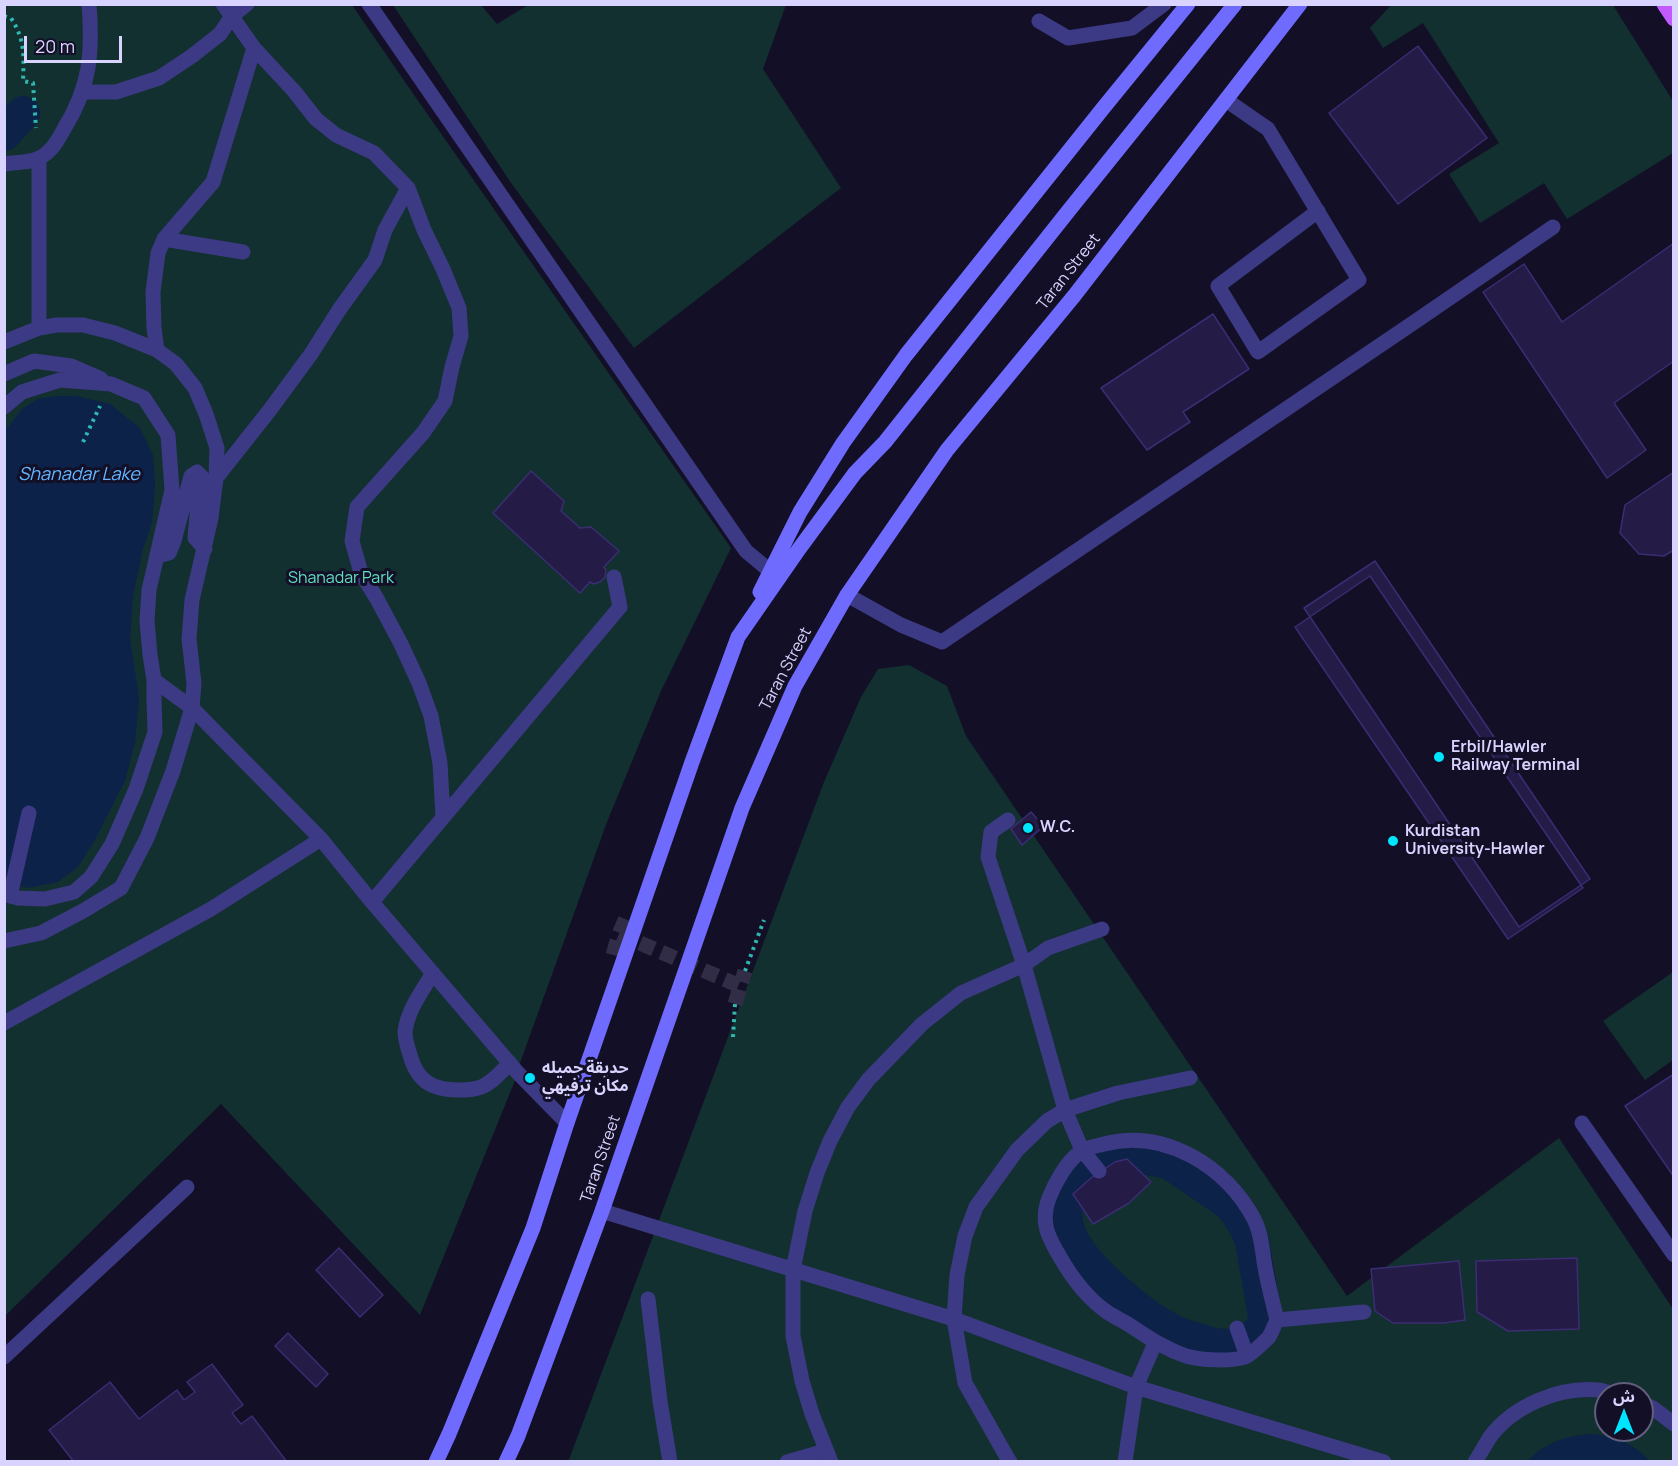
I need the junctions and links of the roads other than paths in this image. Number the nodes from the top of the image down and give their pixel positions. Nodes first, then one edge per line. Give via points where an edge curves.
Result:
1 (89, 4) edge
2 (247, 4) edge
3 (369, 4) edge
4 (1164, 4) edge
5 (1188, 4) edge
6 (1235, 4) edge
7 (1300, 4) edge
8 (1664, 4) edge
9 (227, 10) edge
10 (1674, 19) edge
11 (1039, 21) dead end
12 (254, 48) junction
13 (83, 92) junction
14 (1226, 100) junction
15 (39, 159) junction
16 (4, 164) edge
17 (408, 188) junction
18 (1318, 211) junction
19 (1553, 227) dead end
20 (164, 239) junction
21 (243, 252) dead end
22 (39, 328) junction
23 (4, 342) edge
24 (157, 350) junction
25 (4, 374) edge
26 (111, 384) junction
27 (4, 407) edge
28 (216, 478) junction
29 (205, 549) junction
30 (157, 556) junction
31 (770, 571) junction
32 (614, 577) dead end
33 (848, 595) junction
34 (738, 637) junction
35 (154, 680) junction
36 (192, 708) junction
37 (29, 813) dead end
38 (443, 818) junction
39 (1008, 820) dead end
40 (321, 839) junction
41 (11, 896) edge
42 (372, 902) junction
43 (1102, 929) dead end
44 (4, 942) edge
45 (1024, 965) junction
46 (433, 973) junction
47 (4, 1023) edge
48 (510, 1064) junction
49 (1190, 1078) dead end
50 (1065, 1110) junction
51 (567, 1123) junction
52 (1582, 1123) dead end
53 (1084, 1153) junction
54 (1098, 1170) dead end
55 (188, 1187) dead end
56 (602, 1211) junction
57 (1674, 1256) edge
58 (793, 1270) junction
59 (648, 1299) dead end
60 (1364, 1312) dead end
61 (954, 1319) junction
62 (1277, 1320) junction
63 (1238, 1331) dead end
64 (1155, 1343) junction
65 (1246, 1355) junction
66 (4, 1357) edge
67 (1136, 1387) junction
68 (1594, 1390) edge
69 (1654, 1409) edge
70 (1674, 1424) edge
71 (828, 1456) edge
72 (1358, 1458) edge
73 (436, 1461) edge
74 (506, 1461) edge
75 (670, 1461) edge
76 (787, 1461) edge
77 (1008, 1461) edge
78 (1125, 1461) edge
79 (1384, 1461) edge
80 (1475, 1461) edge

1 - 13 street via 89,65
2 - 9 street
3 - 31 street via 746,551
4 - 11 street via 1132,28 1068,38
5 - 31 main road via 906,355 843,443 800,512
6 - 34 main road via 885,442 855,473
7 - 14 main road, Taran Street
8 - 10 main road
9 - 12 street
9 - 13 street via 220,34 159,78 116,92
12 - 17 street via 316,119 336,135 374,153
12 - 20 street via 213,182
13 - 15 street via 54,147
14 - 18 street via 1268,129
14 - 33 main road, Taran Street via 1074,296 947,450
15 - 16 street
15 - 22 street
17 - 28 street via 385,230 375,260 311,354
17 - 38 street via 459,308 461,336 445,401 423,433 357,507 352,541 361,573 401,644 431,716 440,763
18 - 18 street via 1359,280 1258,352 1218,286
19 - 33 street via 942,642 901,625
20 - 21 street
20 - 24 street via 158,253 153,292
22 - 23 street
22 - 24 street via 83,326 115,333
24 - 28 street via 176,364 195,388 218,448
25 - 26 street via 34,361 71,366
26 - 27 street via 60,380 22,392
26 - 30 street via 144,398 168,435 172,490
28 - 29 street
29 - 30 street via 195,538 202,477 197,472 191,476 169,553
29 - 36 street via 192,600
30 - 35 street via 147,621
31 - 34 main road
32 - 38 street via 620,607
33 - 56 main road, Taran Street via 795,686 742,808
34 - 51 main road
35 - 36 street
35 - 41 street via 155,732 112,844 91,877 74,892 45,899
36 - 40 street
36 - 44 street via 147,838 121,888 41,933
37 - 41 street
38 - 42 street
39 - 45 street via 991,832 988,857
40 - 42 street
40 - 47 street via 211,909
42 - 46 street
43 - 45 street via 1048,948
45 - 50 street
45 - 58 street via 962,993 922,1024 868,1080 830,1141 817,1173
46 - 48 street
46 - 48 street via 418,996 405,1033 420,1078 450,1090 473,1090 483,1087
48 - 51 street
49 - 50 street via 1118,1093
50 - 53 street
50 - 61 street via 1047,1120 1017,1150 976,1207 957,1275
51 - 73 main road via 533,1227
52 - 57 street
53 - 54 street
53 - 62 street via 1120,1140 1150,1141 1193,1156 1228,1182 1255,1220
53 - 64 street via 1064,1169 1053,1189 1044,1210 1047,1236 1082,1289 1106,1311
55 - 66 street
56 - 58 street
56 - 74 main road, Taran Street
58 - 61 street
58 - 71 street via 793,1336 802,1381
59 - 75 street
60 - 62 street
61 - 67 street
61 - 77 street via 965,1383
62 - 65 street via 1270,1336
63 - 65 street
64 - 65 street via 1188,1356 1234,1359
64 - 67 street
67 - 72 street
67 - 78 street
68 - 80 street via 1538,1400 1513,1415 1491,1436
69 - 70 street
71 - 76 street
72 - 79 street

